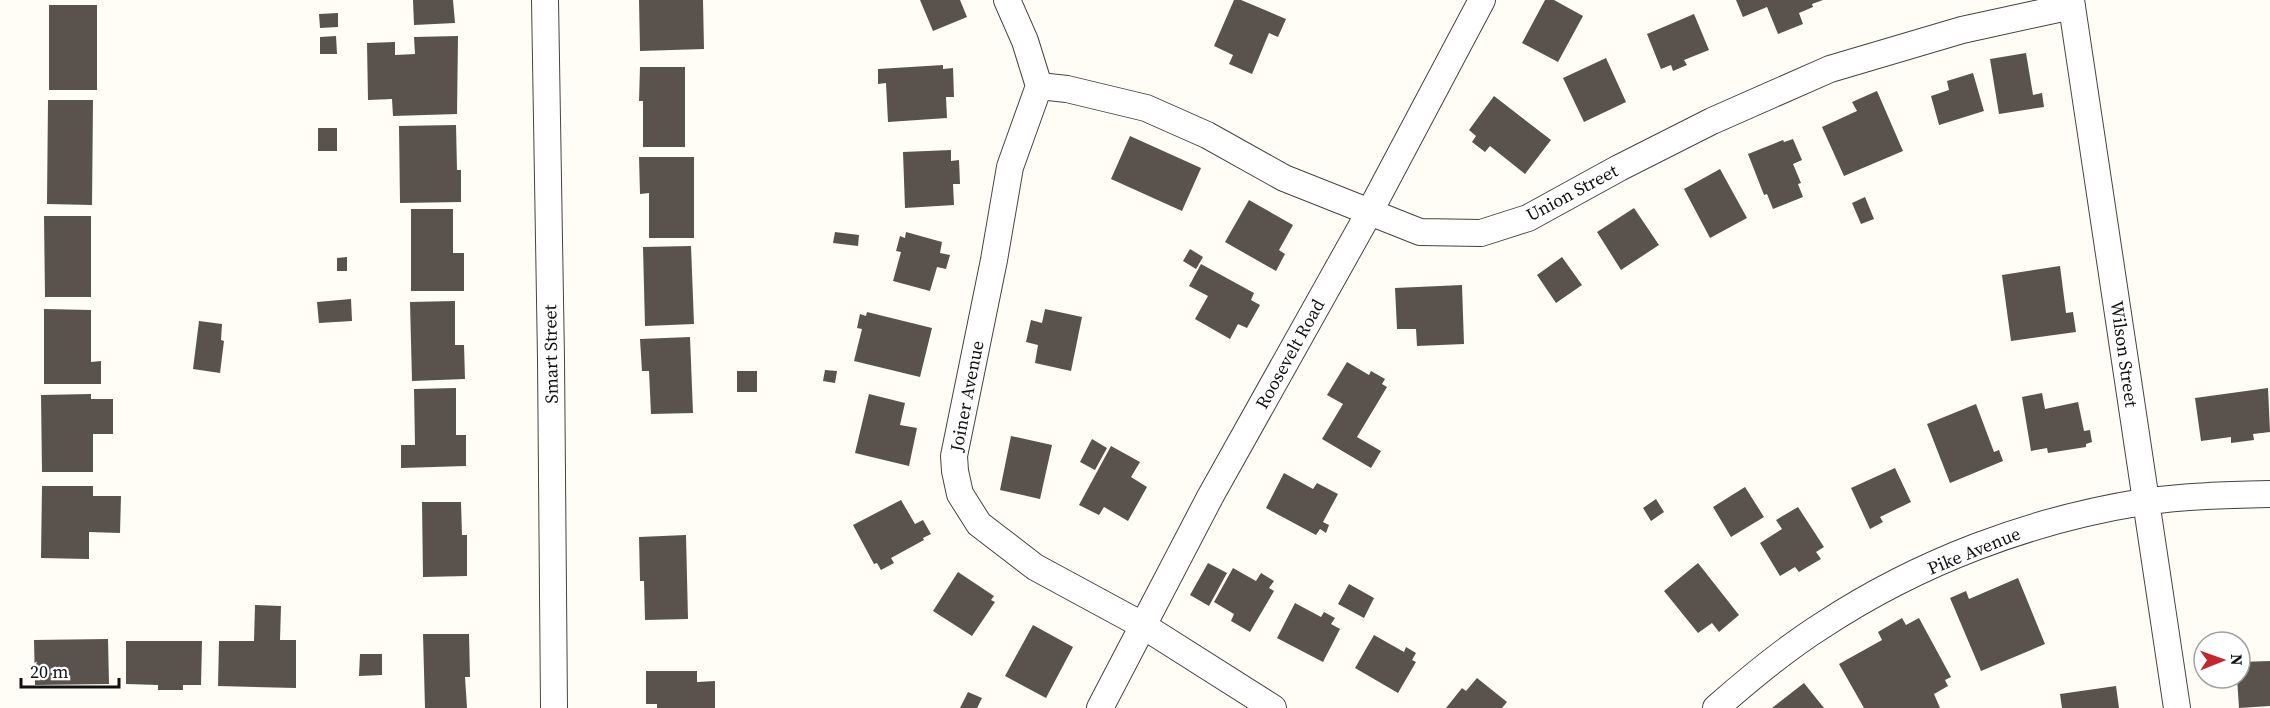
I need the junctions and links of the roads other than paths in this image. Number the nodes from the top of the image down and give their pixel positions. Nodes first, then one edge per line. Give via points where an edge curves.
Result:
1 (544, 0) edge
2 (1007, 0) edge
3 (1482, 0) edge
4 (2072, 3) edge
5 (1039, 86) junction
6 (1370, 213) junction
7 (2270, 494) edge
8 (2146, 502) junction
9 (1142, 626) junction
10 (554, 708) edge
11 (1100, 708) edge
12 (1273, 708) edge
13 (1716, 708) edge
14 (2177, 708) edge

1 - 10 street, Smart Street
2 - 5 street
3 - 6 street, Roosevelt Road
4 - 6 street, Union Street via 1830,69 1713,121 1528,218 1481,233 1420,232
4 - 8 street, Wilson Street
5 - 6 street, Union Street via 1146,108 1207,135 1284,178
5 - 9 street, Joiner Avenue via 1010,167 954,456 955,471 960,494 979,524 1035,567
6 - 9 street, Roosevelt Road
7 - 8 street, Pike Avenue
8 - 13 street, Pike Avenue via 2029,528 1898,582 1824,625 1754,675
8 - 14 street, Wilson Street
9 - 11 street, Roosevelt Road
9 - 12 street, Joiner Avenue

